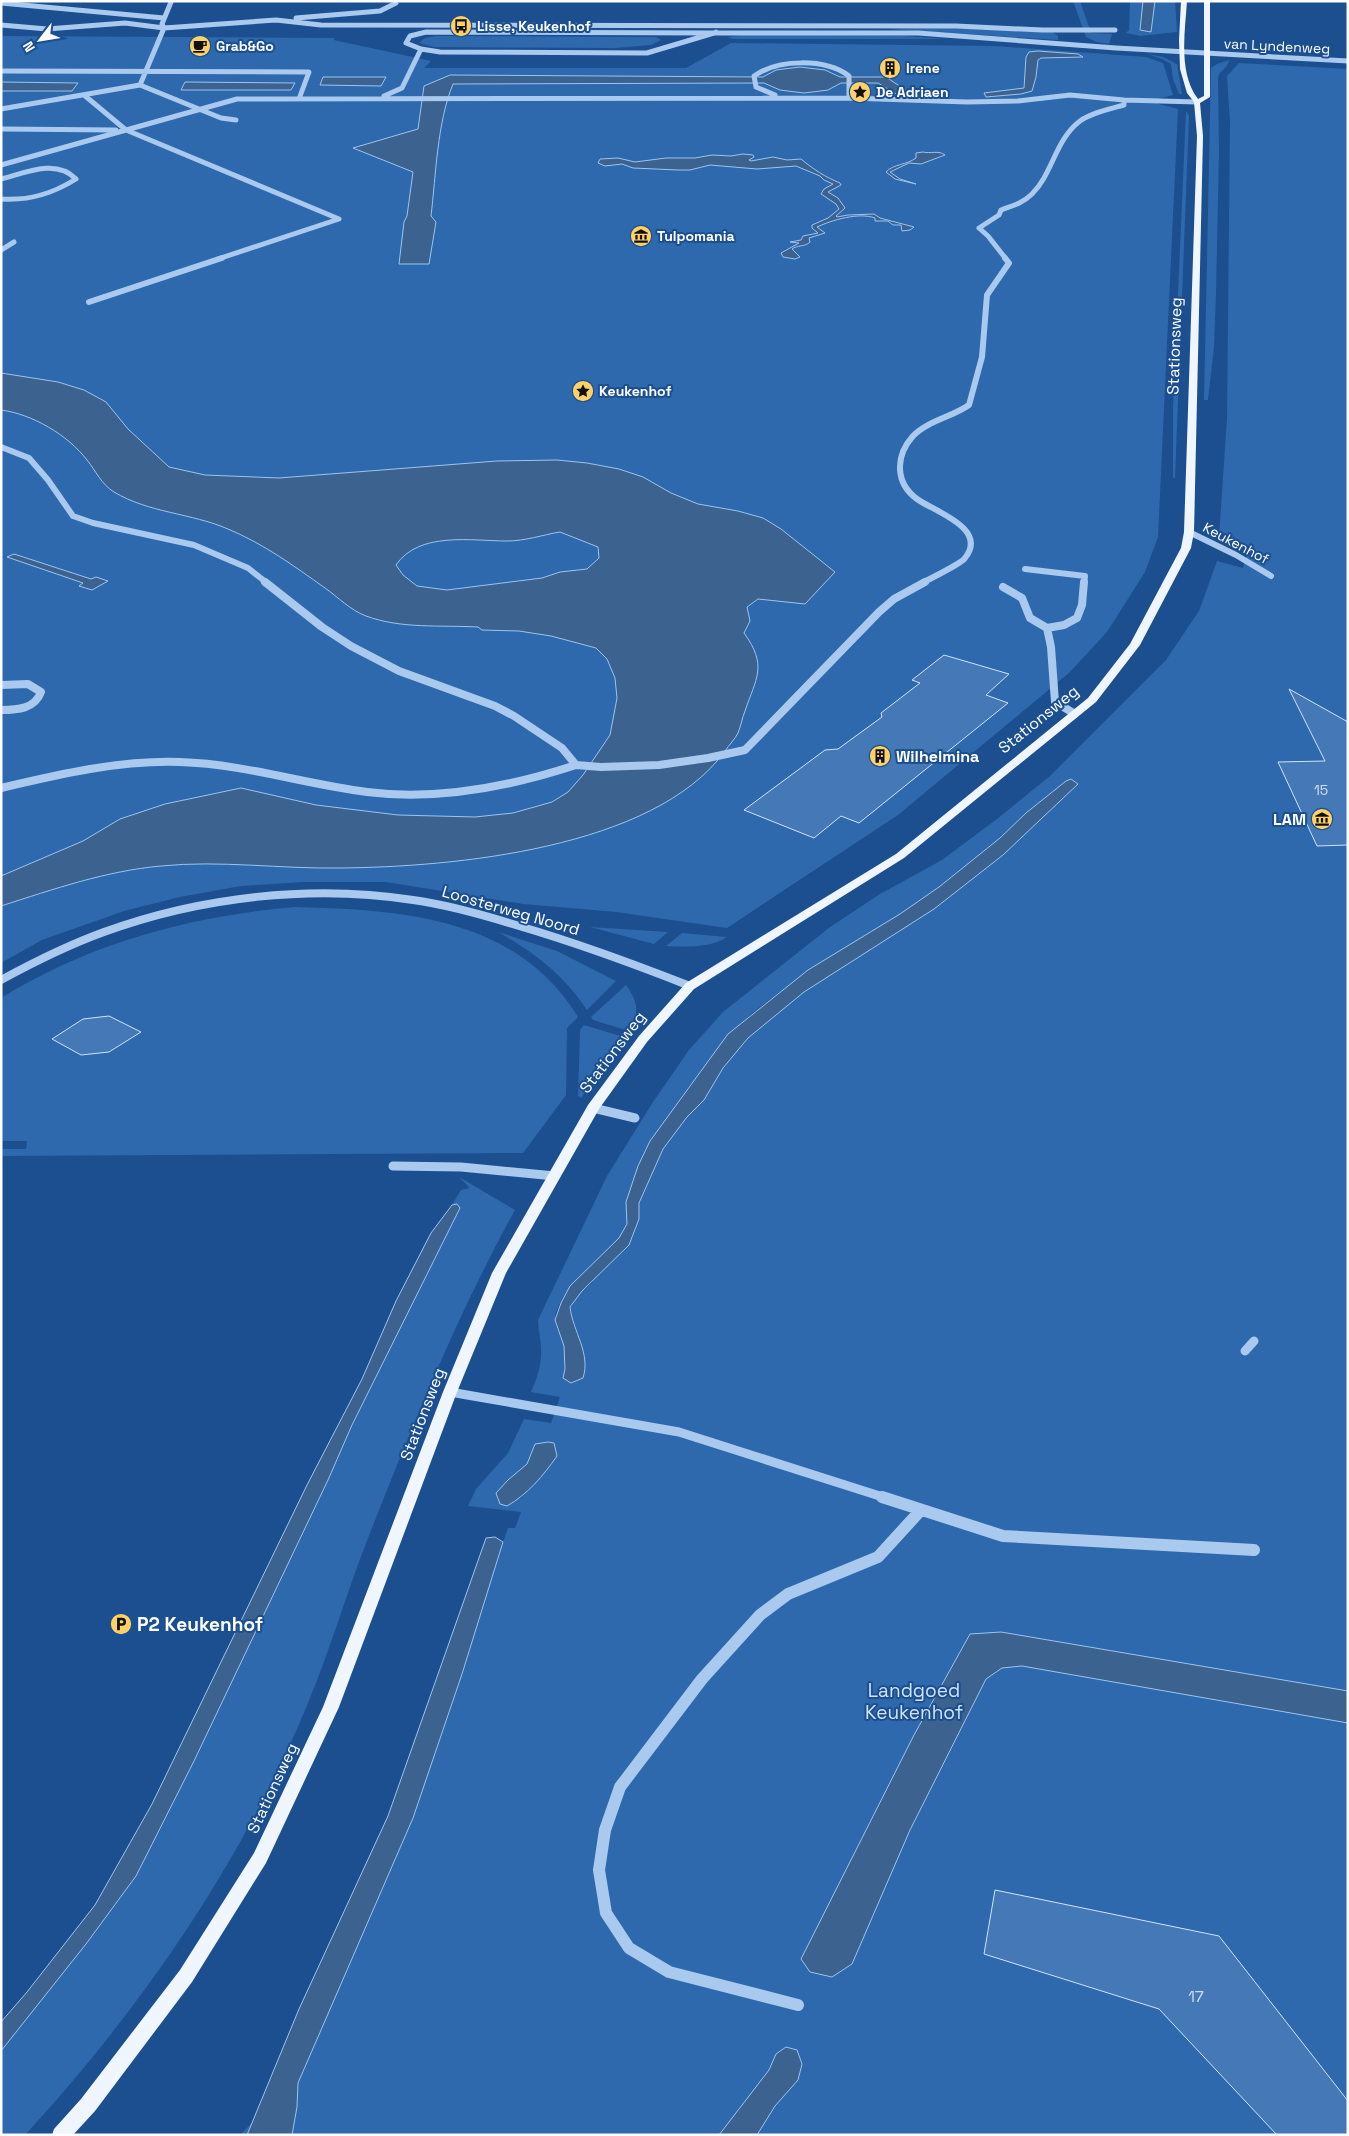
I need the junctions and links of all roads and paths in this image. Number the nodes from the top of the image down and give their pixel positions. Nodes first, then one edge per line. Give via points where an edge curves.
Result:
1 (1184, 1) edge
2 (1207, 1) edge
3 (171, 2) edge
4 (1, 3) edge
5 (396, 3) dead end
6 (164, 18) junction
7 (276, 20) junction
8 (1, 25) edge
9 (164, 28) junction
10 (1115, 30) dead end
11 (716, 32) junction
12 (420, 49) junction
13 (1183, 52) junction
14 (1206, 54) junction
15 (1348, 61) edge
16 (1, 71) edge
17 (146, 71) junction
18 (140, 84) junction
19 (84, 94) junction
20 (785, 98) junction
21 (849, 98) junction
22 (299, 99) junction
23 (374, 99) junction
24 (1124, 100) junction
25 (1197, 102) junction
26 (1, 109) edge
27 (200, 110) junction
28 (236, 120) dead end
29 (1, 129) edge
30 (126, 130) junction
31 (1, 166) edge
32 (1, 179) edge
33 (1, 199) edge
34 (14, 242) dead end
35 (1, 250) edge
36 (89, 302) dead end
37 (1, 447) edge
38 (1189, 532) junction
39 (1025, 569) dead end
40 (1271, 576) dead end
41 (1003, 587) dead end
42 (1046, 628) junction
43 (1, 685) edge
44 (1, 710) edge
45 (1075, 714) junction
46 (580, 765) junction
47 (1, 788) edge
48 (1, 980) edge
49 (690, 986) junction
50 (593, 1108) junction
51 (635, 1118) dead end
52 (393, 1166) dead end
53 (555, 1176) junction
54 (1254, 1341) dead end
55 (1245, 1351) dead end
56 (450, 1392) junction
57 (920, 1511) junction
58 (1254, 1550) dead end
59 (798, 2005) dead end
60 (61, 2135) edge

1 - 13 main road, Stationsweg
2 - 14 main road
3 - 6 street
4 - 6 street
5 - 7 street via 380,11
6 - 9 street
7 - 9 street
7 - 10 street via 321,25 956,26
8 - 9 street via 47,30 125,24
9 - 17 street
11 - 12 street via 647,53 440,52
11 - 12 street via 426,32 410,36 406,43
11 - 13 street via 918,33
12 - 23 street via 402,88
13 - 14 street
13 - 25 main road, Stationsweg via 1190,95
14 - 15 street, van Lyndenweg
14 - 25 main road via 1207,96
16 - 17 street
17 - 18 street
17 - 22 street via 309,72
18 - 19 street
18 - 27 street
19 - 26 street
19 - 30 street
20 - 21 street
20 - 21 street via 761,90 755,84 754,76 765,68 803,64 839,70 849,76
20 - 23 street
21 - 24 street via 1001,101 1070,95
22 - 23 street
22 - 27 street via 237,99
24 - 25 street
24 - 46 street via 1124,105 1092,114 1078,122 1056,149 1034,194 1015,206 1001,210 999,215 979,228 1008,263 987,295 982,357 969,404 912,437 900,456 899,475 916,499 955,520 968,534 970,547 964,560 894,599 879,612 745,750 659,765
25 - 38 main road, Stationsweg via 1200,136
27 - 28 street
27 - 30 street
29 - 30 street
30 - 31 street
30 - 36 street via 339,219
32 - 33 street via 58,167 71,172 76,179 47,195
34 - 35 street
37 - 46 street via 28,458 73,516 92,523 194,544 248,568 316,623 351,646 399,670 508,712 544,734
38 - 40 street, Keukenhof
38 - 45 main road, Stationsweg via 1186,548 1135,645 1092,700
39 - 42 street via 1086,576 1077,618
41 - 42 street via 1017,593 1027,604 1030,618
42 - 45 street via 1051,647 1054,702
43 - 44 street via 32,684 41,692 40,698 25,708
45 - 49 main road, Stationsweg via 900,856
46 - 47 street via 518,783 422,794 366,792 243,768 172,762 91,768
48 - 49 street, Loosterweg Noord via 118,927 180,910 308,894 384,896 463,909 560,938
49 - 50 main road, Stationsweg via 643,1039
50 - 51 street
50 - 53 main road, Stationsweg
52 - 53 street via 461,1167
53 - 56 main road, Stationsweg via 499,1273
54 - 55 street
56 - 57 street via 678,1432
56 - 60 main road, Stationsweg via 331,1707 260,1858 186,1976 88,2105
57 - 58 street via 1003,1536
57 - 59 street via 878,1557 788,1594 760,1616 702,1679 620,1787 605,1830 600,1870 606,1913 630,1948 669,1972

